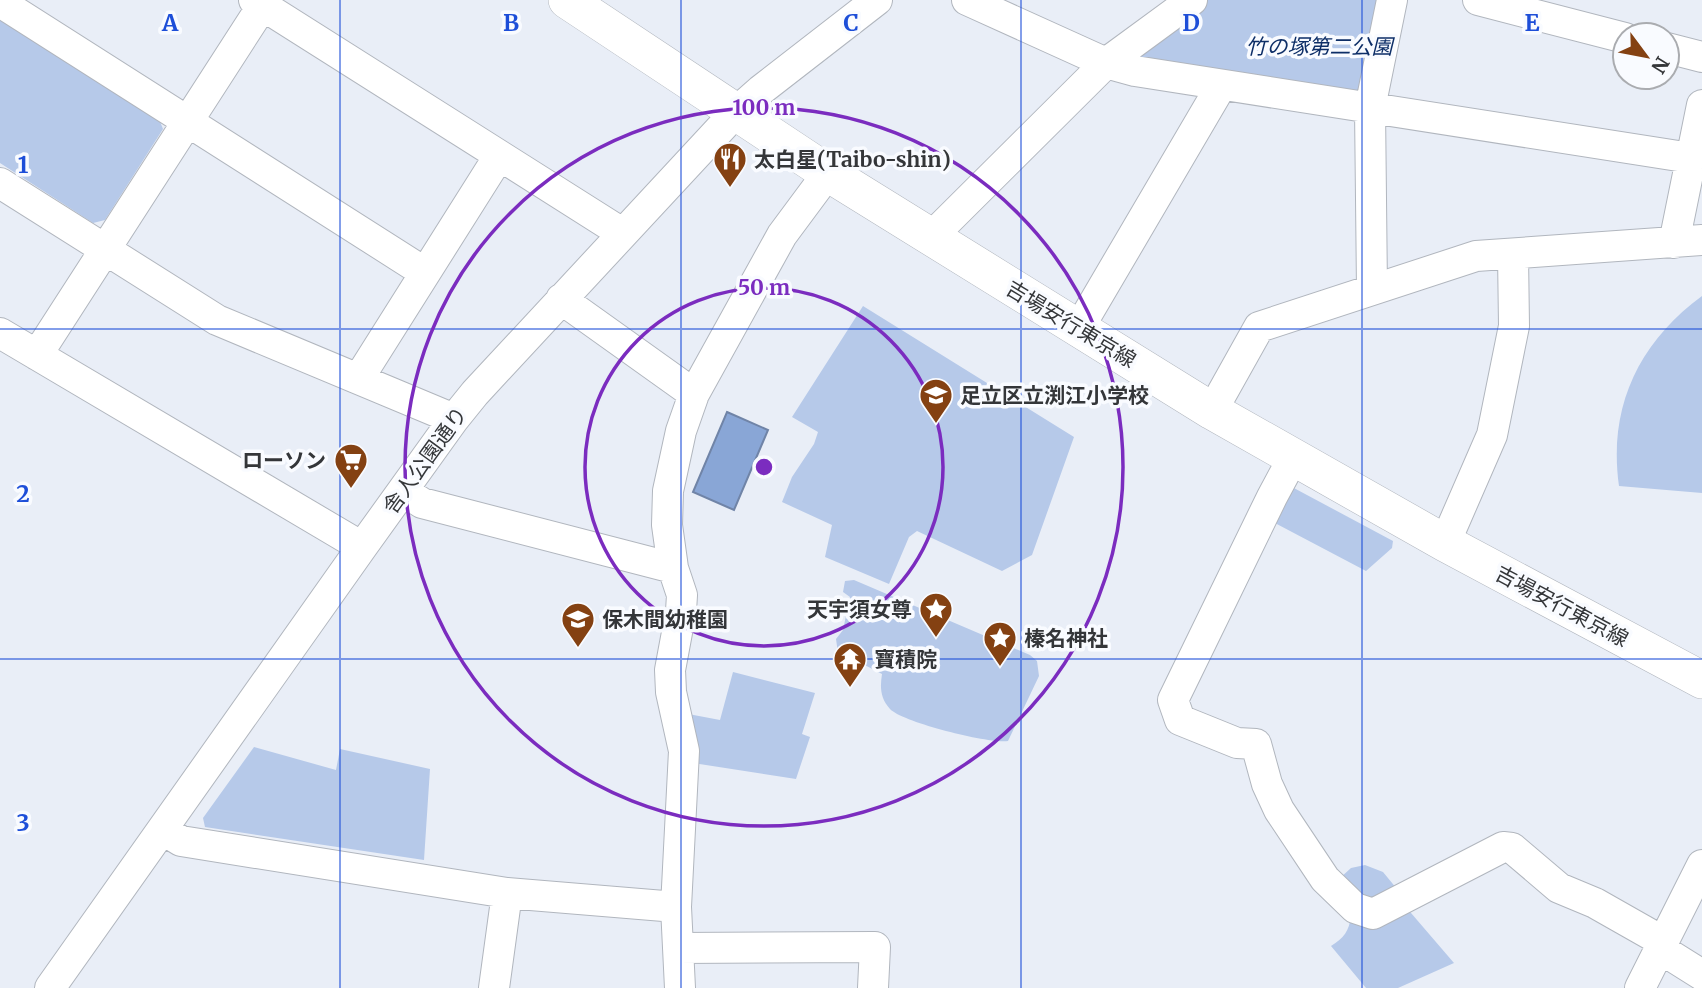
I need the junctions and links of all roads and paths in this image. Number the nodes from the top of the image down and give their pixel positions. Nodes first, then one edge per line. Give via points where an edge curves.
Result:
1 (877, 0) edge
2 (967, 0) edge
3 (1192, 0) edge
4 (1392, 0) edge
5 (1478, 0) edge
6 (0, 2) edge
7 (261, 2) edge
8 (579, 3) edge
9 (1611, 34) edge
10 (1681, 52) edge
11 (1702, 57) edge
12 (1106, 63) junction
13 (1221, 86) junction
14 (1702, 105) edge
15 (1370, 108) junction
16 (736, 113) junction
17 (187, 122) junction
18 (499, 156) junction
19 (1691, 158) junction
20 (828, 173) junction
21 (0, 183) edge
22 (622, 233) junction
23 (930, 238) junction
24 (1688, 242) edge
25 (106, 249) junction
26 (1513, 254) junction
27 (424, 272) junction
28 (1372, 290) junction
29 (561, 299) junction
30 (1079, 328) junction
31 (0, 333) edge
32 (37, 355) junction
33 (359, 378) junction
34 (694, 394) junction
35 (1212, 411) junction
36 (454, 419) junction
37 (1293, 458) junction
38 (403, 491) junction
39 (1445, 543) junction
40 (362, 547) junction
41 (673, 568) junction
42 (1702, 680) edge
43 (163, 830) junction
44 (1702, 865) edge
45 (507, 893) junction
46 (676, 907) junction
47 (1661, 945) junction
48 (678, 948) junction
49 (1702, 975) edge
50 (50, 988) edge
51 (494, 988) edge
52 (680, 988) edge
53 (873, 988) edge
54 (1640, 988) edge

1 - 16 street, 舎人公園通り
2 - 12 street
3 - 12 street
4 - 15 street
5 - 9 street
6 - 17 street
7 - 17 street
7 - 18 street
8 - 16 main road, 吉場安行東京線
10 - 11 street
12 - 13 street
12 - 23 street
13 - 15 street
13 - 30 street
14 - 19 street
15 - 19 street
15 - 28 street
16 - 20 main road, 吉場安行東京線
16 - 22 street, 舎人公園通り
17 - 25 street
17 - 27 street
18 - 22 street
18 - 27 street
19 - 24 street
20 - 23 main road, 吉場安行東京線
20 - 34 street via 782,235
21 - 25 street
22 - 29 street, 舎人公園通り
23 - 30 main road, 吉場安行東京線
24 - 26 street
25 - 32 street
25 - 33 street via 217,320
26 - 28 street via 1476,256
26 - 39 street via 1514,326 1492,435
27 - 33 street
28 - 35 street via 1259,327
29 - 34 street
29 - 36 street, 舎人公園通り
30 - 35 main road, 吉場安行東京線
31 - 32 street
32 - 40 street
33 - 36 street
34 - 41 street via 668,491
35 - 37 main road, 吉場安行東京線
36 - 38 street, 舎人公園通り
37 - 39 main road, 吉場安行東京線
37 - 47 street via 1173,700 1180,720 1237,743 1256,744 1279,810 1325,878 1355,908 1373,914 1503,847 1512,848 1559,888 1595,903
38 - 40 street, 舎人公園通り
38 - 41 street via 422,503
39 - 42 main road, 吉場安行東京線
40 - 43 street, 舎人公園通り
41 - 46 street via 682,603 670,670 671,692 684,751
43 - 45 street via 181,841
43 - 50 street, 舎人公園通り
44 - 47 street
45 - 46 street
45 - 51 street
46 - 48 street
47 - 49 street
47 - 54 street
48 - 52 street
48 - 53 street via 875,947

